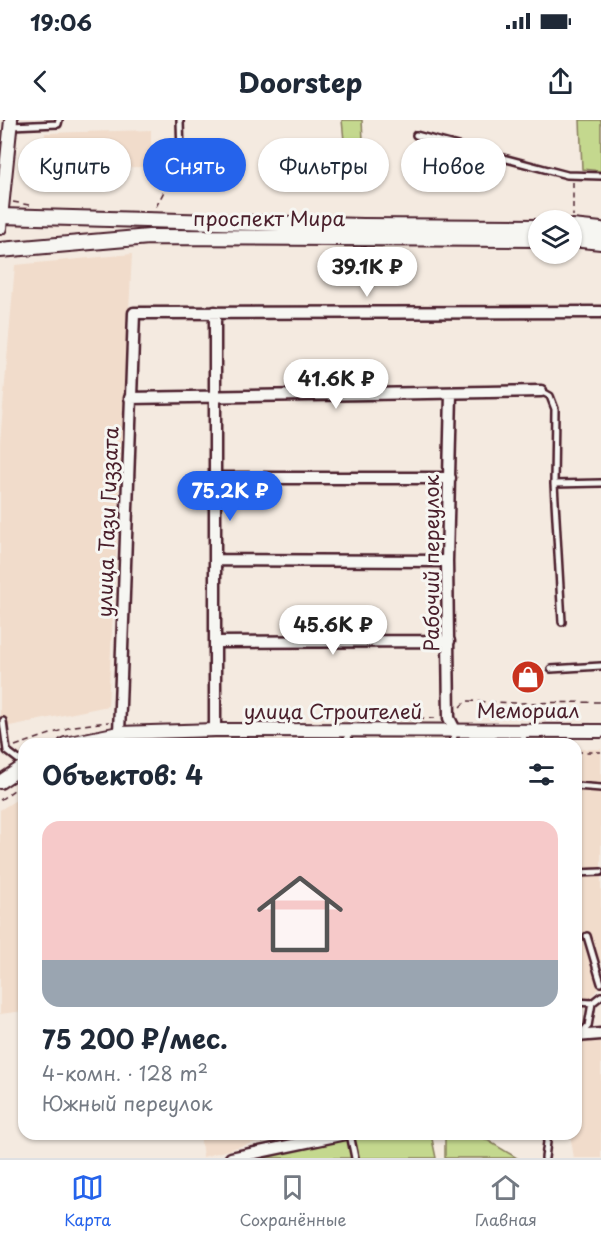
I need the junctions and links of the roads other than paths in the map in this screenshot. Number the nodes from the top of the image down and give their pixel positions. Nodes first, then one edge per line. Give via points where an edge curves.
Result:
1 (59, 120) edge
2 (180, 120) edge
3 (11, 123) edge
4 (416, 135) dead end
5 (181, 138) edge
6 (3, 162) edge
7 (601, 176) edge
8 (0, 220) edge
9 (90, 220) junction
10 (582, 225) edge
11 (528, 227) edge
12 (601, 230) edge
13 (528, 239) edge
14 (582, 240) edge
15 (89, 242) junction
16 (601, 242) edge
17 (0, 250) edge
18 (215, 312) junction
19 (601, 312) edge
20 (541, 391) joint
21 (451, 394) junction
22 (215, 397) junction
23 (130, 398) junction
24 (216, 478) junction
25 (450, 478) junction
26 (601, 483) edge
27 (554, 484) junction
28 (216, 560) junction
29 (447, 561) junction
30 (562, 622) dead end
31 (449, 641) junction
32 (217, 642) junction
33 (601, 666) edge
34 (551, 669) dead end
35 (3, 721) dead end
36 (215, 730) junction
37 (347, 730) junction
38 (455, 730) junction
39 (601, 731) edge
40 (119, 733) junction
41 (95, 738) edge
42 (348, 738) edge
43 (453, 738) edge
44 (524, 738) edge
45 (18, 760) edge
46 (18, 769) edge
47 (0, 782) edge
48 (582, 786) edge
49 (601, 788) edge
50 (601, 872) edge
51 (582, 873) edge
52 (587, 936) dead end
53 (601, 983) edge
54 (601, 996) edge
55 (582, 1002) edge
56 (592, 1003) junction
57 (582, 1032) edge
58 (601, 1034) edge
59 (582, 1036) edge
60 (316, 1140) edge
61 (351, 1140) edge
62 (547, 1140) edge
63 (231, 1158) edge
64 (355, 1158) edge
65 (545, 1158) edge

1 - 3 lane via 58,124
2 - 5 lane
3 - 6 street
4 - 7 lane via 573,175
6 - 8 street
8 - 9 main road, проспект Мира
9 - 11 main road, проспект Мира
9 - 15 main road
10 - 12 main road
13 - 15 main road, проспект Мира via 149,237
14 - 16 main road
15 - 17 main road, проспект Мира
18 - 19 street
18 - 22 street
18 - 23 street, улица Тази Гиззата via 134,312
20 - 21 street
20 - 27 lane via 554,402
21 - 22 street
21 - 25 street, Рабочий переулок
22 - 23 street
22 - 24 street
23 - 40 street, улица Тази Гиззата
24 - 25 street
24 - 28 street
25 - 29 street, Рабочий переулок
26 - 27 lane
27 - 30 lane
28 - 29 street
28 - 32 street
29 - 31 street, Рабочий переулок
31 - 32 street
31 - 38 street, Рабочий переулок via 449,718
32 - 36 street
33 - 34 lane
35 - 45 lane via 7,751
36 - 37 street, улица Строителей
36 - 40 street, улица Строителей
37 - 38 street, улица Строителей
37 - 42 lane
38 - 43 lane
38 - 44 street, улица Строителей
39 - 44 street, улица Строителей
40 - 41 street, улица Строителей
46 - 47 street
48 - 49 lane
50 - 51 lane
52 - 53 lane
54 - 56 lane
55 - 56 lane
56 - 57 lane via 588,1026
58 - 59 street
60 - 63 street
61 - 64 lane
62 - 65 lane

